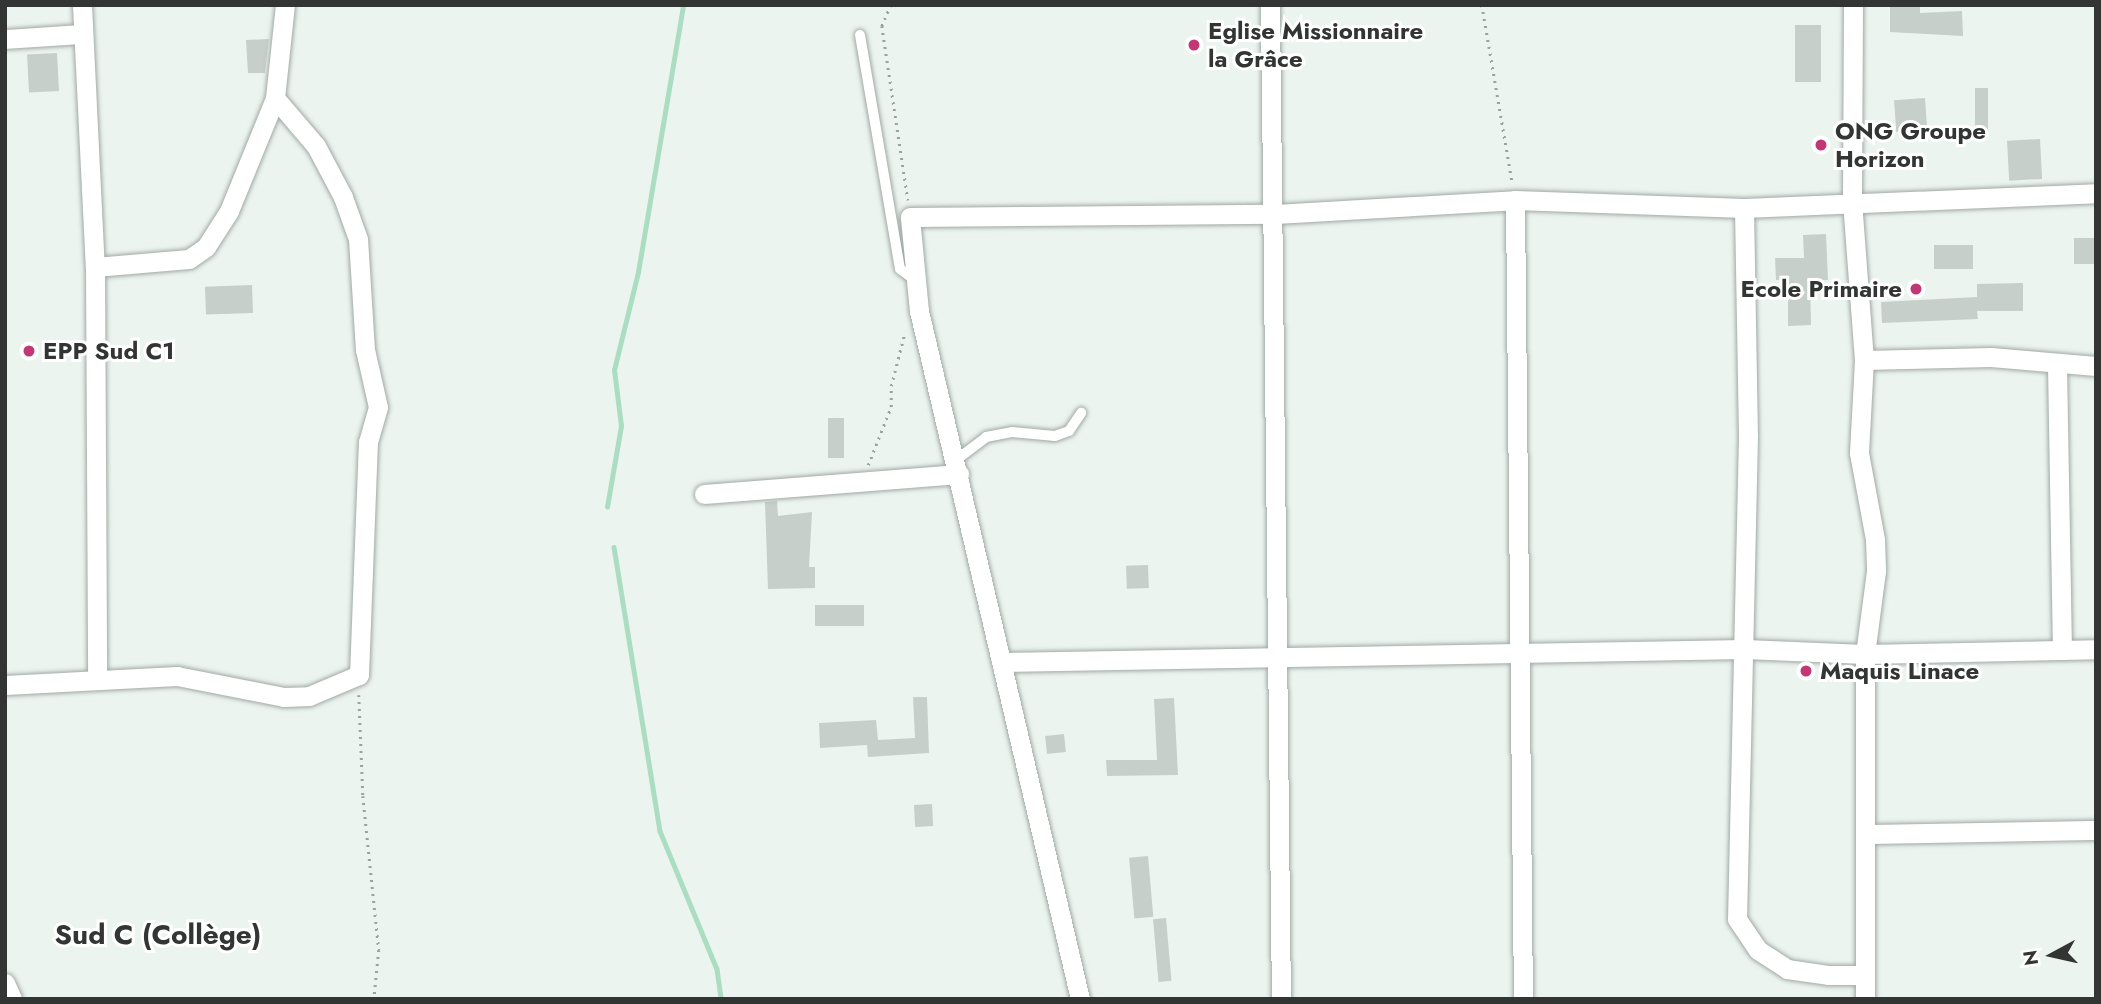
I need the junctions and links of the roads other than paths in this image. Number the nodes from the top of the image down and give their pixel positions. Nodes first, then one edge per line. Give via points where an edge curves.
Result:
1 (82, 5) edge
2 (285, 5) edge
3 (1270, 5) edge
4 (1853, 5) edge
5 (83, 34) junction
6 (860, 35) dead end
7 (5, 39) edge
8 (275, 98) junction
9 (2096, 193) edge
10 (1515, 200) junction
11 (1852, 201) junction
12 (1744, 208) junction
13 (1275, 214) junction
14 (95, 267) junction
15 (919, 282) junction
16 (1864, 360) junction
17 (2056, 365) junction
18 (2096, 366) edge
19 (1081, 413) dead end
20 (958, 467) junction
21 (704, 494) dead end
22 (1745, 649) junction
23 (2096, 649) edge
24 (2062, 650) junction
25 (1518, 652) junction
26 (1865, 654) junction
27 (1275, 657) junction
28 (1002, 662) junction
29 (97, 680) junction
30 (5, 685) edge
31 (2093, 833) edge
32 (1866, 834) junction
33 (1865, 975) junction
34 (5, 983) edge
35 (12, 999) edge
36 (1080, 999) edge
37 (1281, 999) edge
38 (1523, 999) edge
39 (1865, 999) edge

1 - 5 street
2 - 8 street
3 - 13 street
4 - 11 street
5 - 7 street
5 - 14 street
6 - 15 lane via 900,269
8 - 14 street via 229,211 206,247 189,258
8 - 29 street via 316,146 343,197 358,239 365,350 378,407 368,442 359,675 309,696 277,697 177,676
9 - 11 street
10 - 12 street
10 - 13 street
10 - 25 street
11 - 12 street
11 - 16 street
12 - 22 street
13 - 15 street via 910,217
13 - 27 street
14 - 29 street
15 - 20 street via 919,311
16 - 17 street via 1991,357
16 - 26 street via 1859,453 1875,539 1876,571
17 - 18 street
17 - 24 street
19 - 20 lane via 1069,431 1055,436 1012,432 986,437
20 - 21 street via 865,482
20 - 28 street
22 - 25 street
22 - 26 street
22 - 33 street via 1737,919 1758,950 1787,968
23 - 24 street
24 - 26 street
25 - 27 street
25 - 38 street
26 - 32 street
27 - 28 street
27 - 37 street
28 - 36 street
29 - 30 street
31 - 32 street
32 - 33 street
33 - 39 street
34 - 35 street

